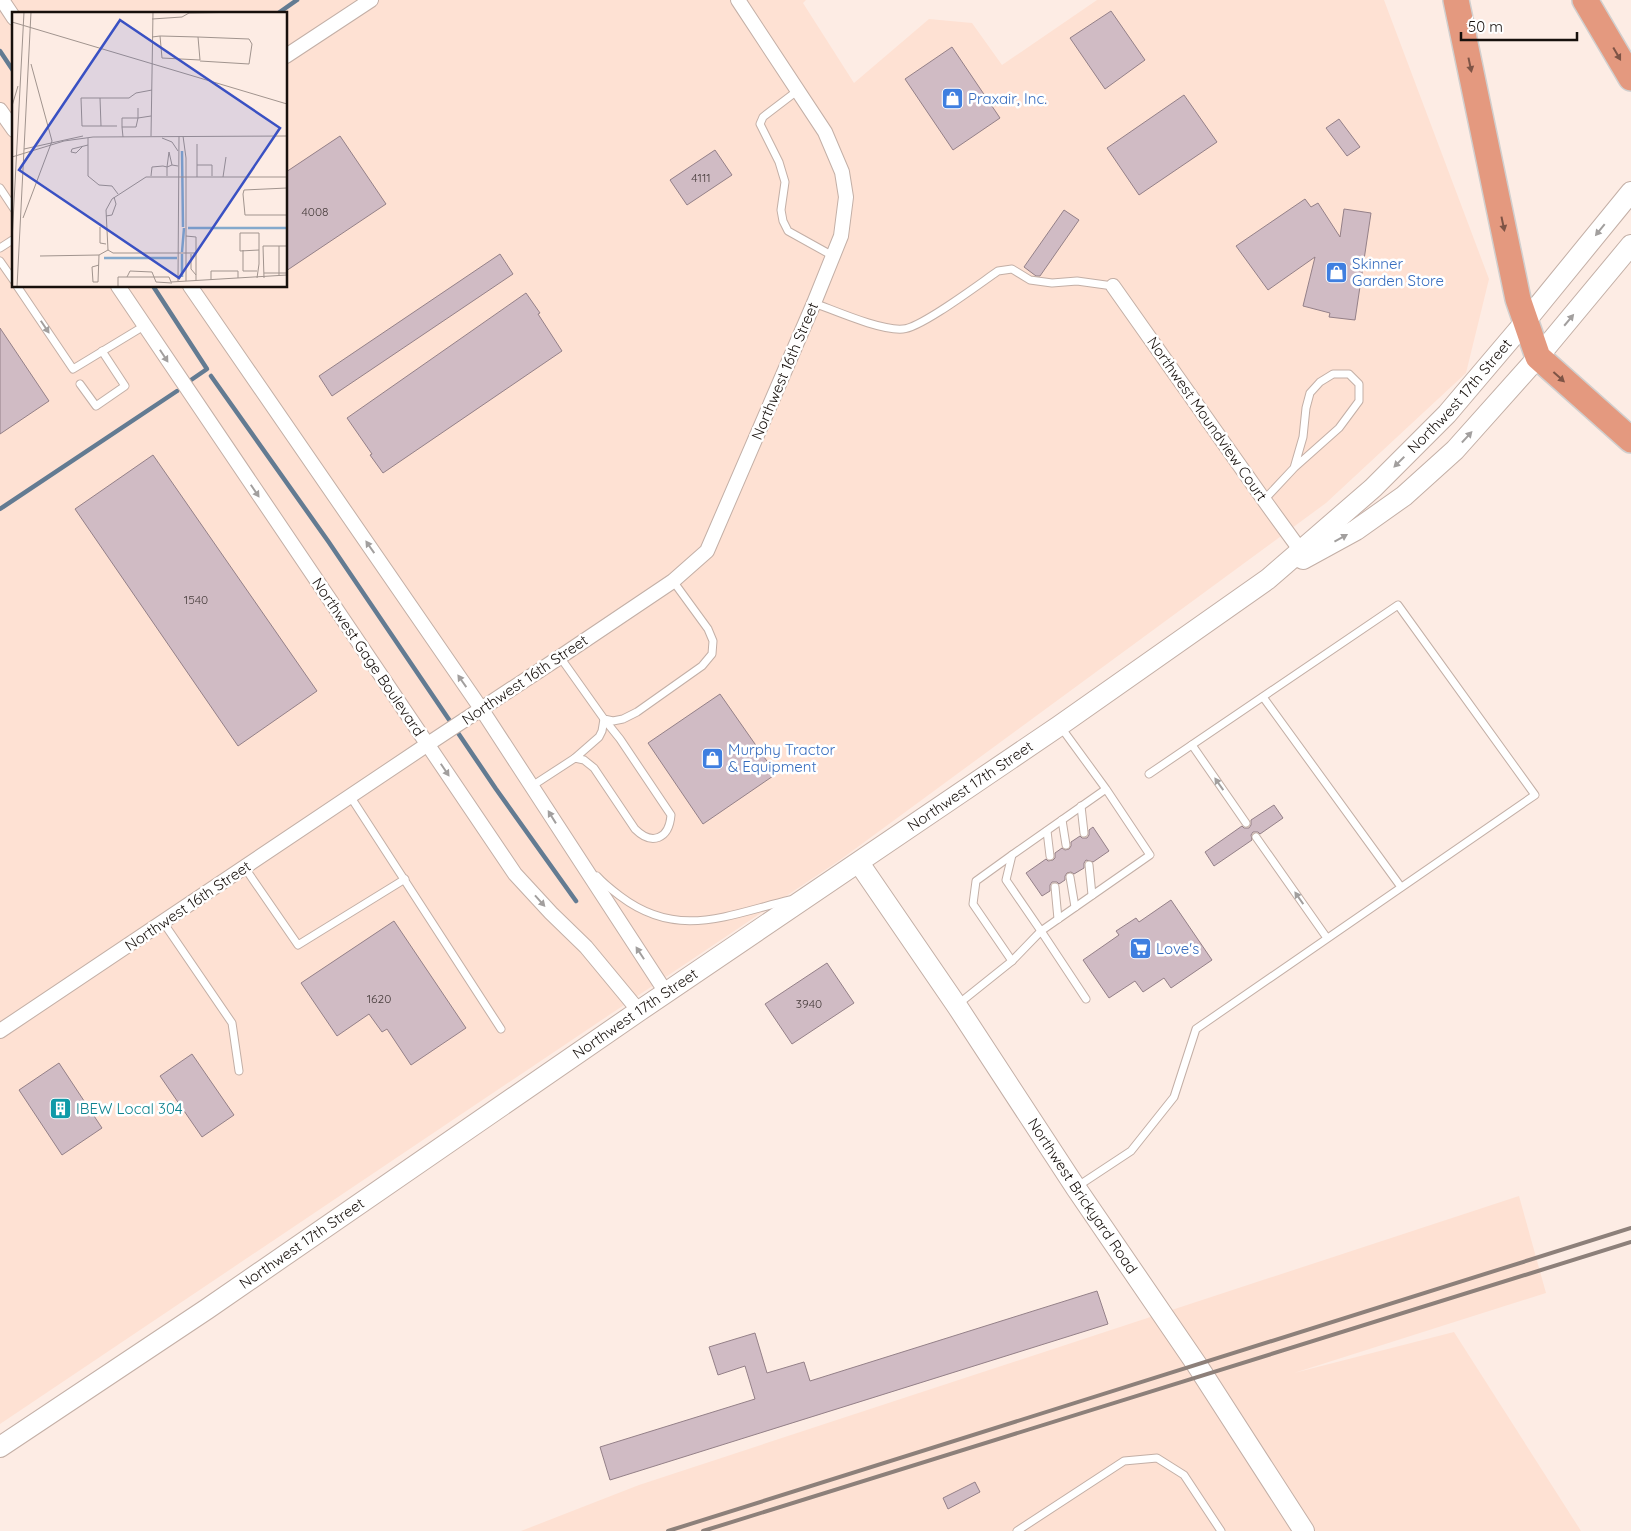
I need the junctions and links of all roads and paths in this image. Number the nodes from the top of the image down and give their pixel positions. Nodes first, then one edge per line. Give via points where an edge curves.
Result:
1 (2, 0) edge
2 (371, 0) edge
3 (738, 0) edge
4 (1456, 0) edge
5 (1585, 0) edge
6 (12, 15) edge
7 (288, 55) edge
8 (1631, 78) edge
9 (797, 91) junction
10 (0, 110) edge
11 (12, 127) edge
12 (0, 188) edge
13 (1631, 192) edge
14 (12, 206) edge
15 (12, 240) edge
16 (1631, 245) edge
17 (0, 248) edge
18 (833, 256) junction
19 (0, 261) edge
20 (12, 278) edge
21 (1114, 286) joint
22 (18, 288) edge
23 (119, 288) edge
24 (191, 288) edge
25 (814, 303) junction
26 (1525, 322) junction
27 (144, 326) junction
28 (102, 352) junction
29 (1538, 358) junction
30 (80, 384) dead end
31 (1631, 440) edge
32 (1294, 468) junction
33 (1264, 500) junction
34 (1301, 551) junction
35 (1268, 579) junction
36 (673, 581) junction
37 (560, 658) junction
38 (1263, 697) junction
39 (482, 710) junction
40 (604, 719) junction
41 (1060, 726) junction
42 (428, 744) junction
43 (1192, 745) junction
44 (575, 758) junction
45 (1149, 774) dead end
46 (532, 786) junction
47 (1106, 789) junction
48 (350, 796) junction
49 (1081, 806) junction
50 (1062, 820) junction
51 (1246, 823) dead end
52 (1047, 831) junction
53 (1084, 833) dead end
54 (1256, 837) dead end
55 (1066, 845) dead end
56 (572, 848) junction
57 (1012, 854) junction
58 (1050, 856) dead end
59 (859, 863) junction
60 (1088, 865) dead end
61 (245, 868) junction
62 (1070, 877) dead end
63 (405, 878) junction
64 (1055, 888) dead end
65 (1401, 888) junction
66 (810, 895) junction
67 (1092, 895) junction
68 (1075, 907) junction
69 (1058, 919) junction
70 (164, 922) junction
71 (1041, 931) junction
72 (1327, 938) junction
73 (1012, 961) junction
74 (667, 994) junction
75 (1086, 1000) dead end
76 (957, 1006) junction
77 (639, 1011) junction
78 (501, 1029) dead end
79 (0, 1031) edge
80 (239, 1071) dead end
81 (1076, 1188) junction
82 (0, 1448) edge
83 (1017, 1531) edge
84 (1221, 1531) edge
85 (1304, 1531) edge

1 - 6 street
2 - 7 street
3 - 9 street, Northwest 16th Street
4 -> 26 highway
5 -> 8 highway
9 - 18 street, Northwest 16th Street via 825,132 842,172 846,197 841,236
9 - 18 lane via 763,117 760,124 785,182 781,210 788,231
10 - 11 street
12 - 14 lane
13 -> 26 main road, Northwest 17th Street
15 - 17 lane
29 -> 16 main road, Northwest 17th Street
18 - 25 street, Northwest 16th Street
19 - 20 lane
21 - 25 lane via 1077,281 1052,283 1030,280 1012,269 998,271 925,320 904,330 886,328
21 - 33 street, Northwest Moundview Court
22 -> 28 lane via 73,368
23 - 27 street, Northwest Gage Boulevard
39 -> 24 street
25 - 36 street, Northwest 16th Street via 707,551
26 - 29 highway
26 -> 34 main road, Northwest 17th Street via 1447,414 1373,488
27 - 28 lane
27 -> 42 street, Northwest Gage Boulevard
28 - 30 lane via 125,386 96,406
29 -> 31 highway
35 -> 29 main road, Northwest 17th Street via 1356,530 1404,496 1455,450
32 - 32 lane via 1339,428 1359,401 1359,384 1349,374 1333,374 1310,393
32 - 33 lane
33 - 34 street, Northwest Moundview Court
34 - 35 main road, Northwest 17th Street
35 - 41 main road, Northwest 17th Street
36 - 37 street, Northwest 16th Street
36 - 40 lane via 708,629 713,641 712,654 702,666 637,712 623,719
37 - 39 street, Northwest 16th Street
37 - 40 lane
38 - 43 lane
38 - 65 lane
38 - 65 lane via 1398,605 1535,795
39 - 42 street, Northwest 16th Street
39 - 46 street
40 - 44 lane via 599,736
40 - 44 lane via 671,815 670,826 663,836 654,839 643,837 594,768
41 - 47 lane
41 - 59 main road, Northwest 17th Street
42 - 48 street, Northwest 16th Street
42 -> 77 street, Northwest Gage Boulevard via 515,874 586,947
43 - 45 lane
51 -> 43 lane
44 - 46 lane
56 -> 46 street
47 - 49 lane
47 - 67 lane via 1150,855
48 - 61 street, Northwest 16th Street
48 - 63 lane
49 - 50 lane
49 - 53 lane
50 - 52 lane
50 - 55 lane
52 - 57 lane
52 - 58 lane
72 -> 54 lane
56 - 66 lane via 604,884 629,903 664,918 688,922 720,918
74 -> 56 street
57 - 71 lane via 1006,880
57 - 73 lane via 976,881 973,904
59 - 66 main road, Northwest 17th Street
59 - 76 main road, Northwest Brickyard Road
60 - 67 lane
61 - 63 lane via 298,946
61 - 70 street, Northwest 16th Street
62 - 68 lane
63 - 78 lane
64 - 69 lane
65 - 72 lane
66 - 74 main road, Northwest 17th Street
67 - 68 lane
68 - 69 lane
69 - 71 lane
70 - 79 street, Northwest 16th Street
70 - 80 lane via 232,1023
71 - 73 lane
71 - 75 lane
72 - 81 lane via 1196,1029 1174,1097 1131,1151
73 - 76 lane
74 - 77 main road, Northwest 17th Street
76 - 81 main road, Northwest Brickyard Road
77 - 82 main road, Northwest 17th Street via 215,1304
81 - 85 main road, Northwest Brickyard Road via 1198,1365
83 - 84 lane via 1124,1461 1157,1458 1184,1475

